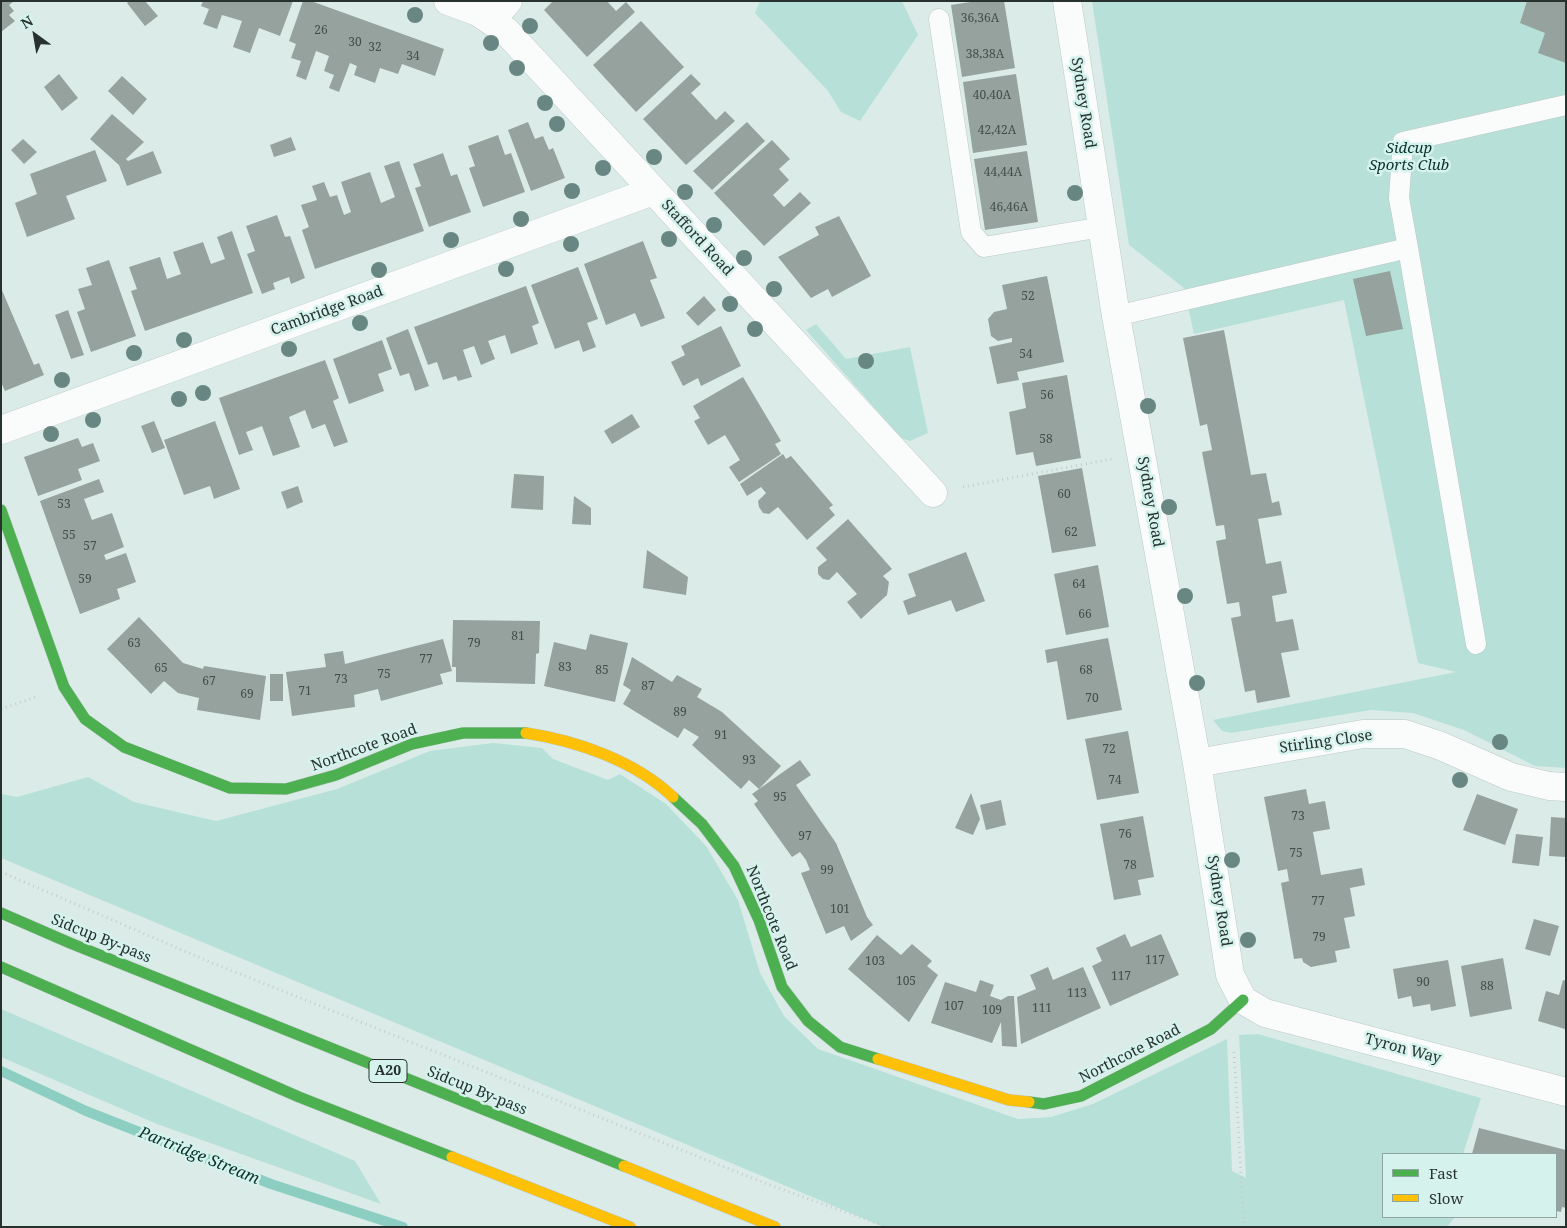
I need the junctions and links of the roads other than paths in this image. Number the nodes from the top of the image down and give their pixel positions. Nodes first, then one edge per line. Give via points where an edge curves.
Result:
1 (448, 1) edge
2 (1067, 1) edge
3 (500, 11) edge
4 (939, 20) dead end
5 (1566, 105) edge
6 (653, 191) junction
7 (1102, 227) junction
8 (1408, 248) junction
9 (1116, 316) junction
10 (1, 430) edge
11 (933, 493) road end
12 (1, 510) edge
13 (1476, 644) dead end
14 (1197, 763) junction
15 (1566, 787) edge
16 (1, 913) edge
17 (1, 967) edge
18 (1243, 1000) junction
19 (1566, 1092) edge
20 (630, 1227) edge
21 (775, 1227) edge

1 - 3 street, Stafford Road
2 - 7 street, Sydney Road
3 - 6 street, Stafford Road via 506,30
4 - 7 lane via 971,232 984,247
5 - 8 lane via 1403,142 1399,198
6 - 10 street, Cambridge Road
6 - 11 street, Stafford Road
7 - 9 street, Sydney Road
8 - 9 lane
8 - 13 lane
9 - 14 street, Sydney Road
12 - 18 main road, Northcote Road via 64,687 85,719 124,747 230,788 277,789 336,775 412,744 463,733 516,731 554,737 608,756 658,783 702,824 734,866 759,920 782,987 808,1021 840,1047 1009,1100 1044,1104 1081,1096 1211,1029
14 - 15 street, Stirling Close via 1363,734 1405,734 1511,777
14 - 18 street, Sydney Road via 1230,975
16 - 21 main road, Sidcup By-pass / A20
17 - 20 main road via 300,1097
18 - 19 street, Tyron Way via 1265,1013

